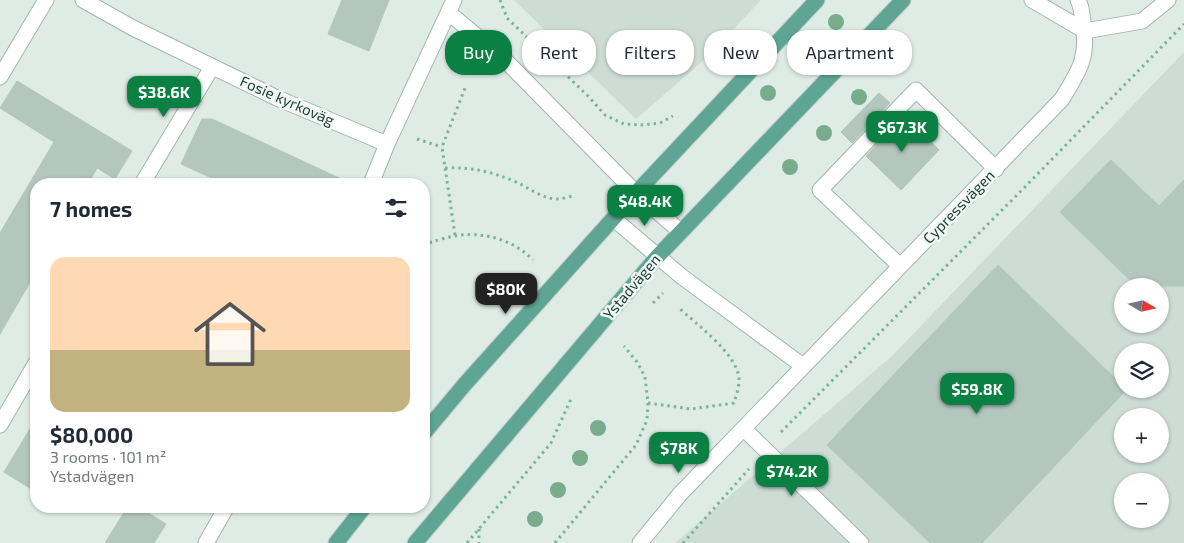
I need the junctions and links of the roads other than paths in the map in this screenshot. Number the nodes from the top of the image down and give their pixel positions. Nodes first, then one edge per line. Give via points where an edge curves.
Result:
1 (46, 0) edge
2 (83, 0) edge
3 (817, 0) edge
4 (903, 0) edge
5 (1032, 0) edge
6 (1078, 0) edge
7 (1168, 0) edge
8 (452, 7) edge
9 (1085, 31) junction
10 (212, 68) junction
11 (0, 77) edge
12 (387, 144) junction
13 (996, 169) junction
14 (146, 178) edge
15 (373, 178) edge
16 (636, 194) junction
17 (614, 219) junction
18 (681, 232) junction
19 (657, 257) junction
20 (900, 266) junction
21 (803, 366) junction
22 (30, 374) edge
23 (0, 425) edge
24 (430, 426) edge
25 (744, 429) junction
26 (223, 513) edge
27 (360, 513) edge
28 (206, 543) edge
29 (336, 543) edge
30 (415, 543) edge
31 (640, 543) edge
32 (861, 543) edge

1 - 11 street
2 - 10 street, Fosie kyrkoväg
3 - 16 main road
4 - 18 main road, Ystadvägen
5 - 9 street
6 - 9 street, Cypressvägen
7 - 9 street via 1142,21
8 - 12 street
8 - 16 street
9 - 13 street, Cypressvägen via 1085,51 1080,70 1062,99
10 - 12 street, Fosie kyrkoväg
10 - 14 street
12 - 15 street
13 - 20 street, Cypressvägen
13 - 20 street via 916,90 820,190
16 - 17 main road
16 - 18 street
17 - 19 street
17 - 24 main road
18 - 19 main road, Ystadvägen
19 - 21 street
19 - 30 main road, Ystadvägen
20 - 21 street, Cypressvägen
21 - 25 street, Cypressvägen
22 - 23 street
25 - 31 street, Cypressvägen via 680,494
25 - 32 street
26 - 28 street
27 - 29 main road

